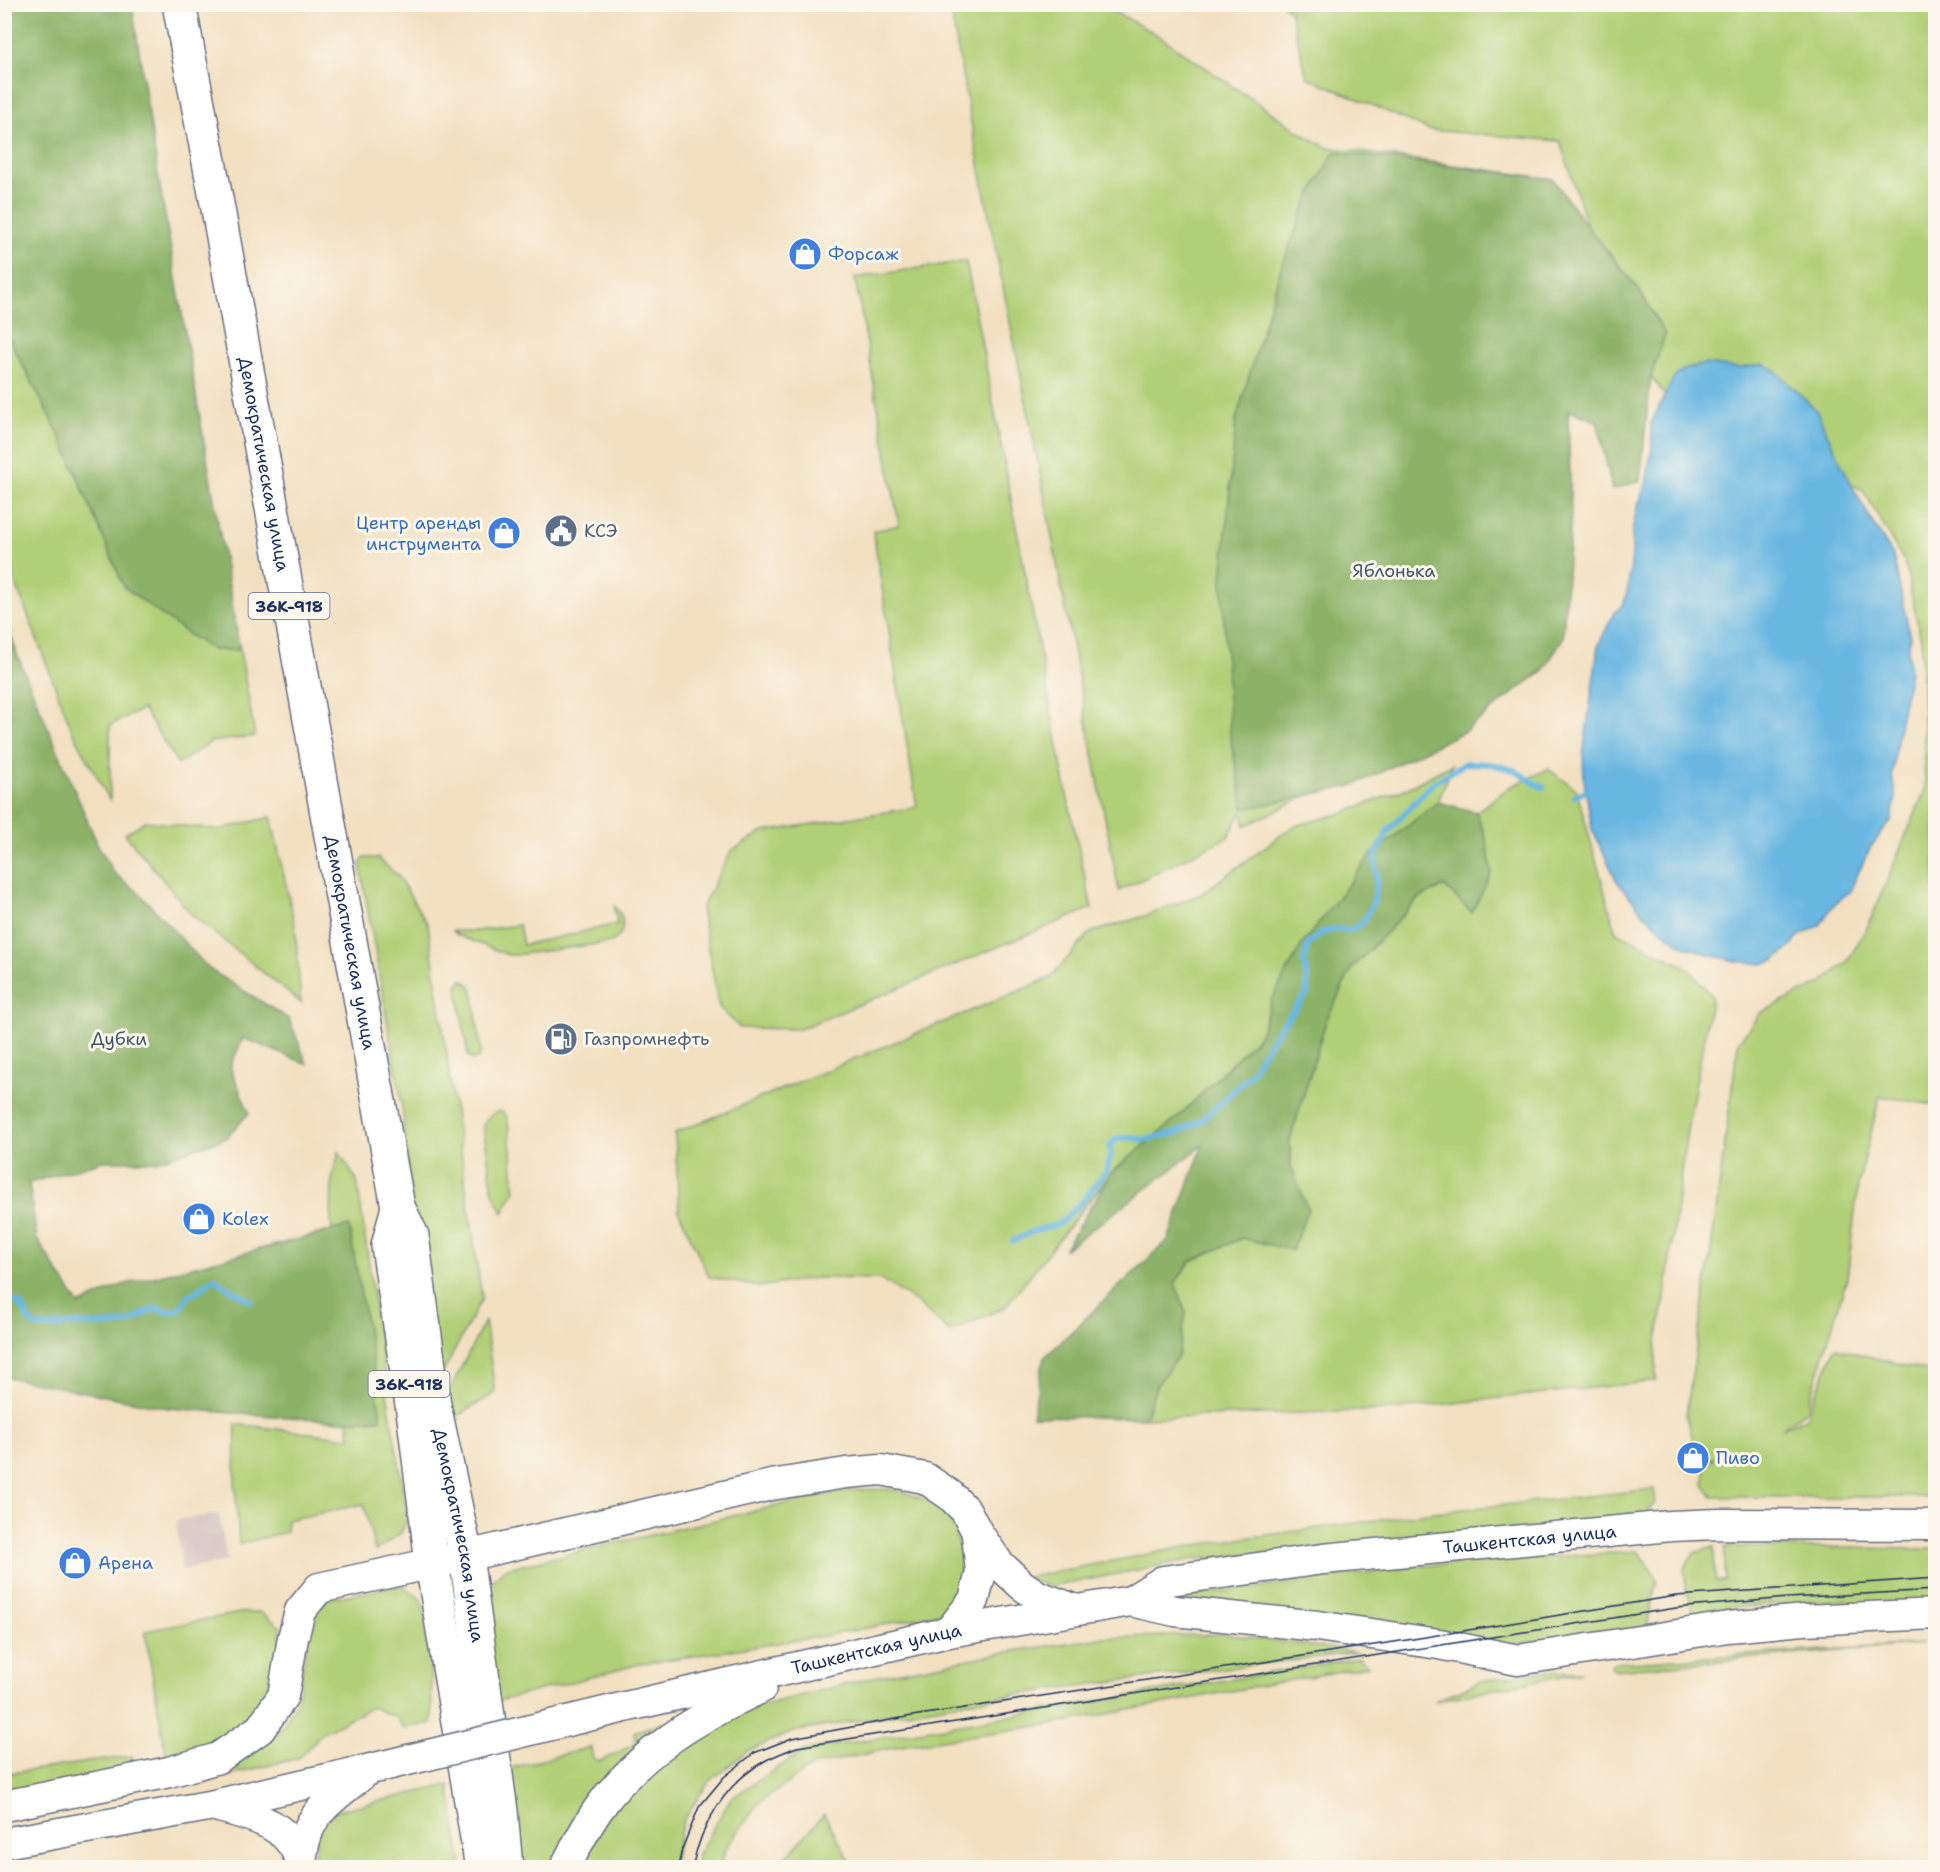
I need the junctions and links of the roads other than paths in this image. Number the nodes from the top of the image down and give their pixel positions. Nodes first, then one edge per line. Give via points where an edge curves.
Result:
1 (179, 4) edge
2 (398, 1207) junction
3 (1935, 1525) edge
4 (977, 1532) junction
5 (466, 1556) junction
6 (432, 1563) junction
7 (1131, 1601) junction
8 (1076, 1610) junction
9 (1935, 1614) edge
10 (949, 1632) junction
11 (818, 1662) junction
12 (373, 1769) junction
13 (214, 1805) junction
14 (4, 1806) edge
15 (4, 1843) edge
16 (302, 1864) edge
17 (482, 1868) edge
18 (506, 1868) edge
19 (565, 1868) edge

1 - 2 main road, Демократическая улица / 36К-918
2 - 5 main road, Демократическая улица / 36К-918 via 412,1236 434,1405
2 - 6 main road, Демократическая улица / 36К-918 via 388,1245
3 - 7 main road, Ташкентская улица via 1659,1527 1323,1559 1163,1581
4 - 5 main road via 966,1511 925,1478 881,1470 771,1485
4 - 8 main road via 999,1564 1023,1586
4 - 10 main road via 981,1572 974,1600
5 - 6 main road
5 - 18 main road, Демократическая улица / 36К-918
6 - 14 main road via 320,1588 300,1611 283,1696 260,1729 218,1758
6 - 17 main road, Демократическая улица / 36К-918
7 - 8 main road, Ташкентская улица
7 - 9 main road, Ташкентская улица via 1175,1611 1439,1644 1518,1660 1728,1627
8 - 10 main road, Ташкентская улица
10 - 11 main road, Ташкентская улица
11 - 12 main road, Ташкентская улица, bridge
11 - 19 main road via 732,1701 675,1734 639,1763 598,1810
12 - 13 main road, Ташкентская улица
12 - 16 main road via 317,1814 306,1835
13 - 15 main road
13 - 16 main road via 258,1818 280,1830 292,1842

